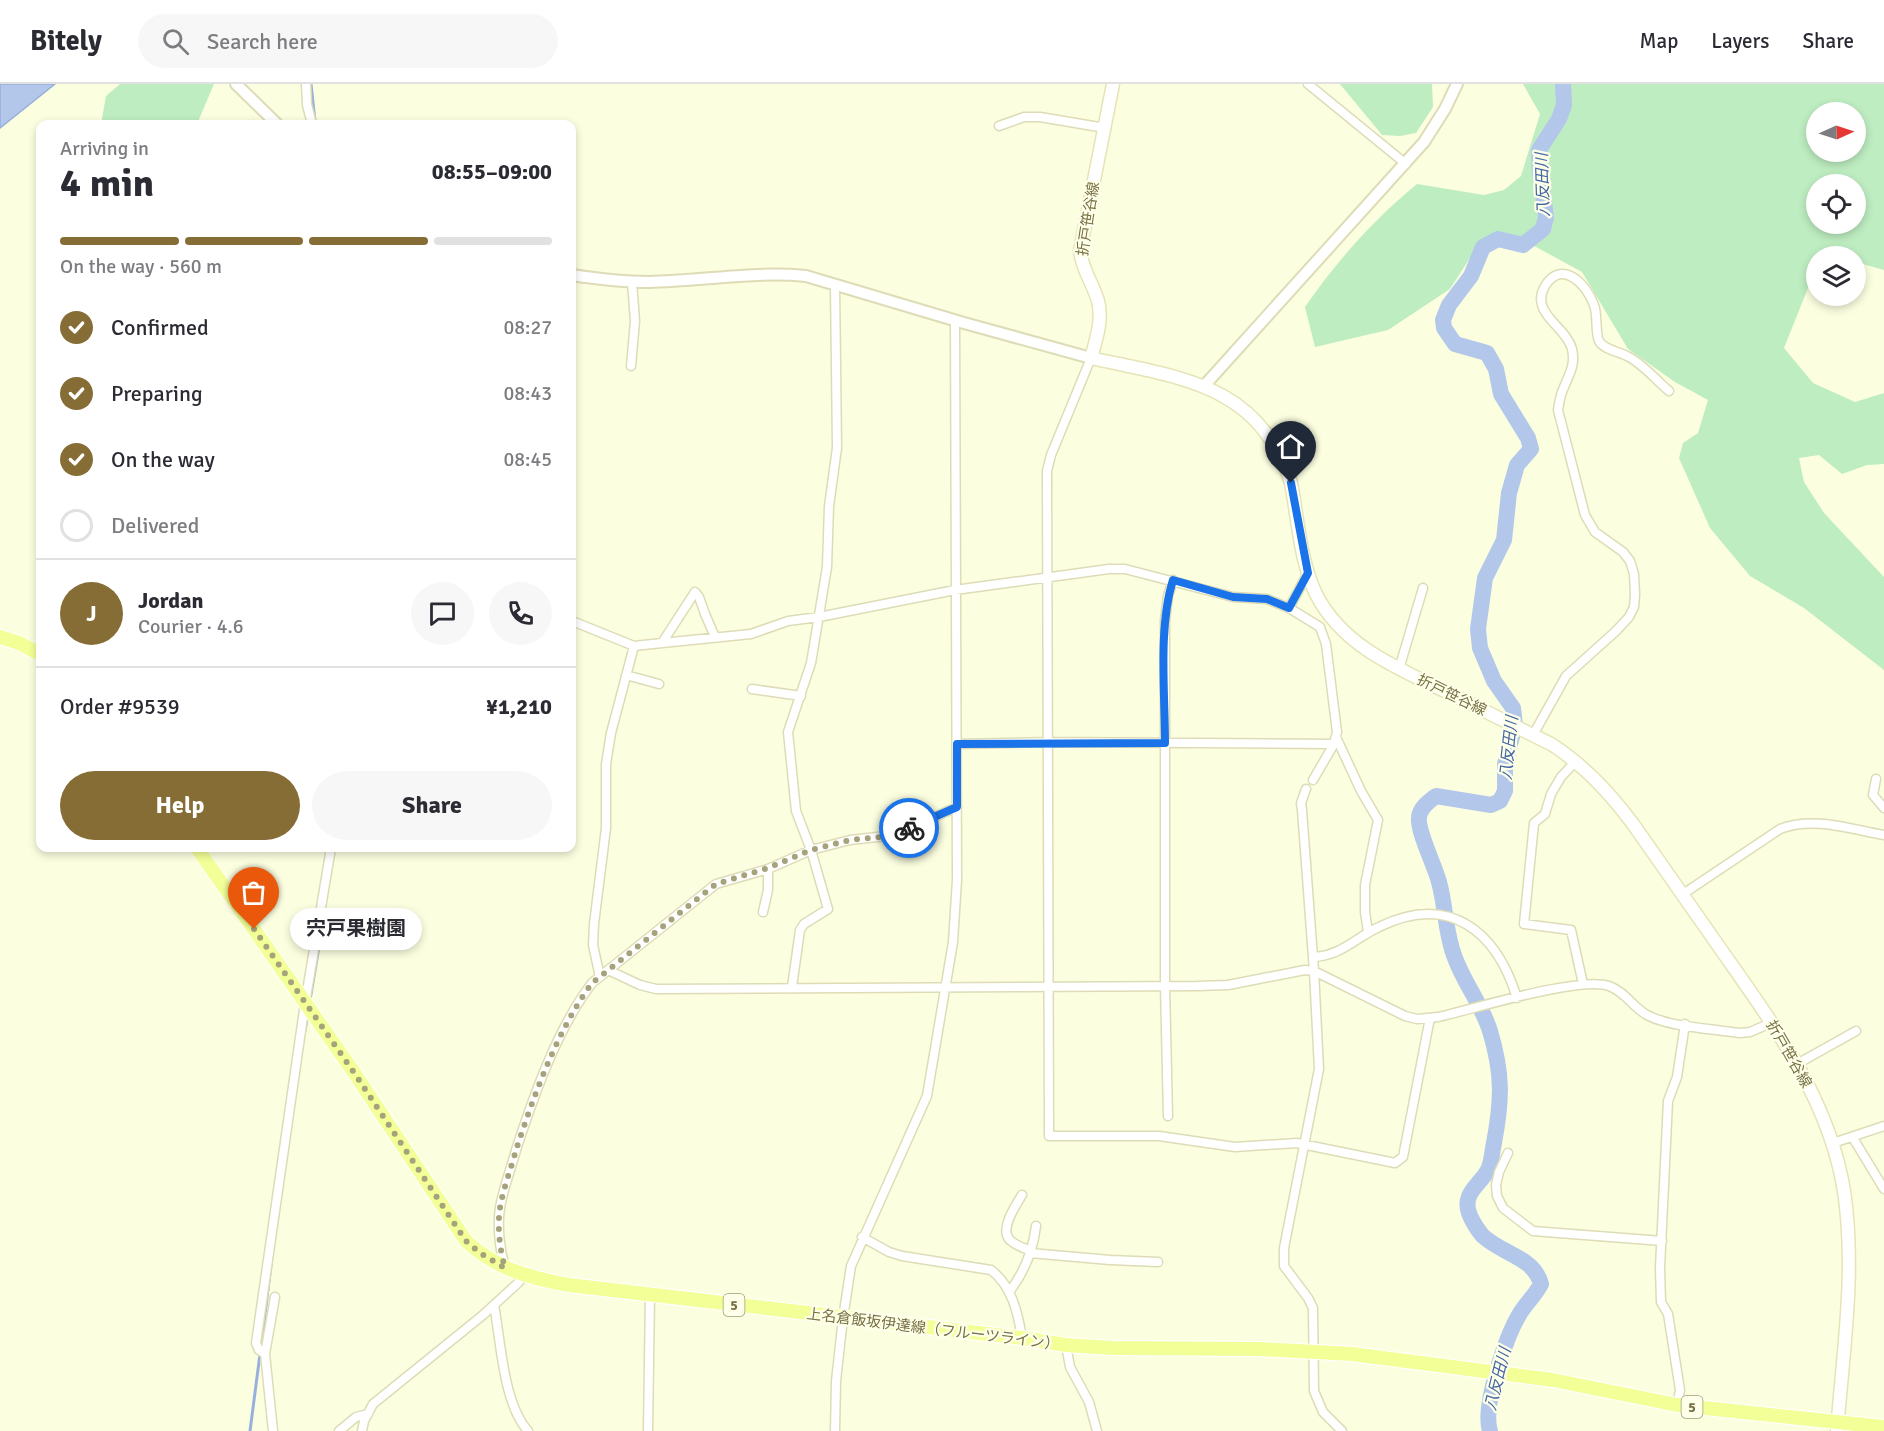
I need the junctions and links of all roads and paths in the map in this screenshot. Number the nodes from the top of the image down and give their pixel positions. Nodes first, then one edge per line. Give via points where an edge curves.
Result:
1 (236, 84) edge
2 (306, 84) edge
3 (1113, 84) edge
4 (1308, 84) edge
5 (1457, 84) edge
6 (273, 120) edge
7 (311, 120) edge
8 (999, 126) dead end
9 (1105, 128) junction
10 (1406, 164) junction
11 (576, 275) edge
12 (632, 282) junction
13 (835, 284) junction
14 (954, 320) junction
15 (1091, 358) junction
16 (631, 366) dead end
17 (1204, 386) junction
18 (1669, 391) dead end
19 (1308, 573) junction
20 (1049, 577) junction
21 (1173, 580) junction
22 (1423, 588) dead end
23 (955, 590) junction
24 (1289, 608) junction
25 (819, 617) junction
26 (1335, 622) junction
27 (576, 623) edge
28 (1320, 627) junction
29 (0, 637) edge
30 (716, 637) junction
31 (662, 643) junction
32 (634, 646) junction
33 (36, 652) edge
34 (1400, 669) junction
35 (626, 675) junction
36 (659, 684) dead end
37 (752, 689) dead end
38 (801, 696) junction
39 (1533, 735) junction
40 (1335, 741) junction
41 (1048, 742) junction
42 (1165, 743) junction
43 (957, 744) junction
44 (1576, 761) junction
45 (1876, 779) dead end
46 (1313, 780) dead end
47 (1306, 789) dead end
48 (957, 807) junction
49 (1884, 808) edge
50 (1884, 835) edge
51 (811, 850) junction
52 (200, 852) edge
53 (330, 852) edge
54 (768, 868) junction
55 (1683, 894) junction
56 (763, 912) dead end
57 (1368, 932) junction
58 (1313, 957) junction
59 (608, 970) junction
60 (1314, 971) junction
61 (600, 976) junction
62 (1583, 984) junction
63 (1165, 986) junction
64 (792, 987) junction
65 (946, 987) junction
66 (1049, 987) junction
67 (1517, 998) junction
68 (305, 1003) junction
69 (1430, 1018) junction
70 (1771, 1023) junction
71 (1685, 1024) junction
72 (1856, 1031) dead end
73 (1797, 1064) junction
74 (1168, 1116) dead end
75 (1884, 1126) edge
76 (1853, 1138) junction
77 (1305, 1143) junction
78 (1833, 1143) junction
79 (1508, 1153) dead end
80 (1884, 1190) edge
81 (1022, 1195) dead end
82 (1036, 1226) dead end
83 (862, 1237) junction
84 (1662, 1240) junction
85 (1030, 1252) junction
86 (1158, 1262) dead end
87 (505, 1268) junction
88 (524, 1276) junction
89 (1009, 1292) junction
90 (650, 1294) junction
91 (275, 1297) dead end
92 (494, 1305) junction
93 (843, 1318) junction
94 (1022, 1338) junction
95 (1066, 1345) junction
96 (1313, 1350) junction
97 (265, 1354) junction
98 (1677, 1406) junction
99 (368, 1414) junction
100 (1837, 1426) edge
101 (1884, 1427) edge
102 (273, 1431) edge
103 (339, 1431) edge
104 (362, 1431) edge
105 (528, 1431) edge
106 (648, 1431) edge
107 (835, 1431) edge
108 (1097, 1431) edge
109 (1341, 1431) edge

1 - 6 street
2 - 7 street
3 - 9 main road, 折戸笹谷線
4 - 10 street
5 - 10 street via 1434,127
8 - 9 street via 1024,117 1040,117
9 - 15 main road, 折戸笹谷線 via 1080,251 1099,310
10 - 17 street
11 - 12 street
12 - 13 street via 779,273
12 - 16 street via 635,321
13 - 14 street
13 - 25 street via 837,447
14 - 15 street
14 - 23 street
15 - 17 main road, 折戸笹谷線
15 - 20 street via 1047,471
17 - 19 main road, 折戸笹谷線 via 1251,416 1279,450 1291,483
18 - 39 street via 1630,357 1598,340 1595,305 1579,281 1567,273 1559,274 1545,286 1542,306 1572,348 1574,366 1558,410 1585,515 1595,531 1630,561 1635,595 1629,617 1566,676
19 - 24 street
19 - 26 main road, 折戸笹谷線
20 - 21 street via 1125,569
20 - 23 street
20 - 41 street
21 - 24 street via 1233,597 1267,599
21 - 42 street via 1165,620
22 - 34 street
23 - 25 street
23 - 43 street
24 - 28 street
25 - 30 street via 788,621 751,634
25 - 38 street
26 - 28 street
26 - 34 main road, 折戸笹谷線 via 1362,647
27 - 32 street
28 - 40 street via 1326,644
29 - 33 main road
30 - 31 street
30 - 31 street via 695,592
31 - 32 street
32 - 35 street
34 - 39 main road, 折戸笹谷線
35 - 36 street
35 - 61 street via 606,764 606,828 593,945
37 - 38 street
38 - 51 street via 788,732 796,811
39 - 44 main road, 折戸笹谷線
40 - 42 street
40 - 46 street
40 - 57 street via 1378,820 1365,885
41 - 42 street
41 - 43 street
41 - 66 street
42 - 63 street
43 - 48 street
44 - 55 main road, 折戸笹谷線 via 1616,801
44 - 62 street via 1551,794 1545,814 1534,823 1524,924 1571,930
45 - 49 street via 1873,795
47 - 58 street via 1302,810
48 - 51 street via 895,835
48 - 65 street via 957,880
50 - 55 street via 1810,822 1792,824
51 - 54 street
51 - 64 street via 828,909 800,930
52 - 68 main road, 上名倉飯坂伊達線（フルーツライン） / 5
53 - 68 street
54 - 56 street
54 - 59 street via 716,884
55 - 70 main road, 折戸笹谷線
57 - 58 street via 1342,950
57 - 67 street via 1407,916 1437,913 1450,917 1490,942 1510,975
58 - 60 street
59 - 61 street
59 - 64 street via 652,988
60 - 63 street via 1228,985
60 - 69 street via 1405,1016
60 - 77 street via 1319,1069
61 - 87 street via 579,1001 528,1112 500,1209
62 - 67 street
62 - 71 street via 1609,986 1647,1016
63 - 66 street
63 - 74 street
64 - 65 street
65 - 66 street
65 - 83 street via 927,1096
66 - 77 street via 1049,1136 1159,1136 1235,1147
67 - 69 street
68 - 87 main road, 上名倉飯坂伊達線（フルーツライン） / 5 via 466,1241
68 - 97 street via 256,1343
69 - 77 street via 1400,1161 1390,1163
70 - 71 street via 1739,1033
70 - 73 main road, 折戸笹谷線
71 - 84 street via 1677,1077 1668,1101
72 - 73 street
73 - 78 main road, 折戸笹谷線
75 - 76 street
76 - 78 street
76 - 80 street
77 - 96 street via 1283,1262 1313,1308
78 - 100 main road, 折戸笹谷線 via 1844,1191 1848,1254 1847,1331
79 - 84 street via 1499,1172 1497,1196 1503,1208 1533,1231
81 - 85 street via 1007,1226 1007,1236
82 - 85 street
83 - 89 street via 902,1256 991,1270
83 - 93 street via 851,1266
84 - 98 street via 1661,1302 1668,1314 1675,1355 1680,1390
85 - 86 street
85 - 89 street
87 - 88 main road, 上名倉飯坂伊達線（フルーツライン） / 5
88 - 90 main road, 上名倉飯坂伊達線（フルーツライン） / 5
88 - 92 street
89 - 94 street
90 - 93 main road, 上名倉飯坂伊達線（フルーツライン） / 5
90 - 106 street
91 - 97 street
92 - 99 street via 374,1404
92 - 105 street via 511,1400
93 - 94 main road, 上名倉飯坂伊達線（フルーツライン） / 5
93 - 107 street
94 - 95 main road, 上名倉飯坂伊達線（フルーツライン） / 5
95 - 96 main road, 上名倉飯坂伊達線（フルーツライン） / 5
95 - 108 street via 1070,1367 1089,1402
96 - 98 main road, 上名倉飯坂伊達線（フルーツライン） / 5 via 1553,1380
96 - 109 street via 1314,1391 1323,1412
97 - 102 street
98 - 100 main road, 上名倉飯坂伊達線（フルーツライン） / 5
99 - 103 street via 356,1417
99 - 104 street
100 - 101 main road, 上名倉飯坂伊達線（フルーツライン） / 5

